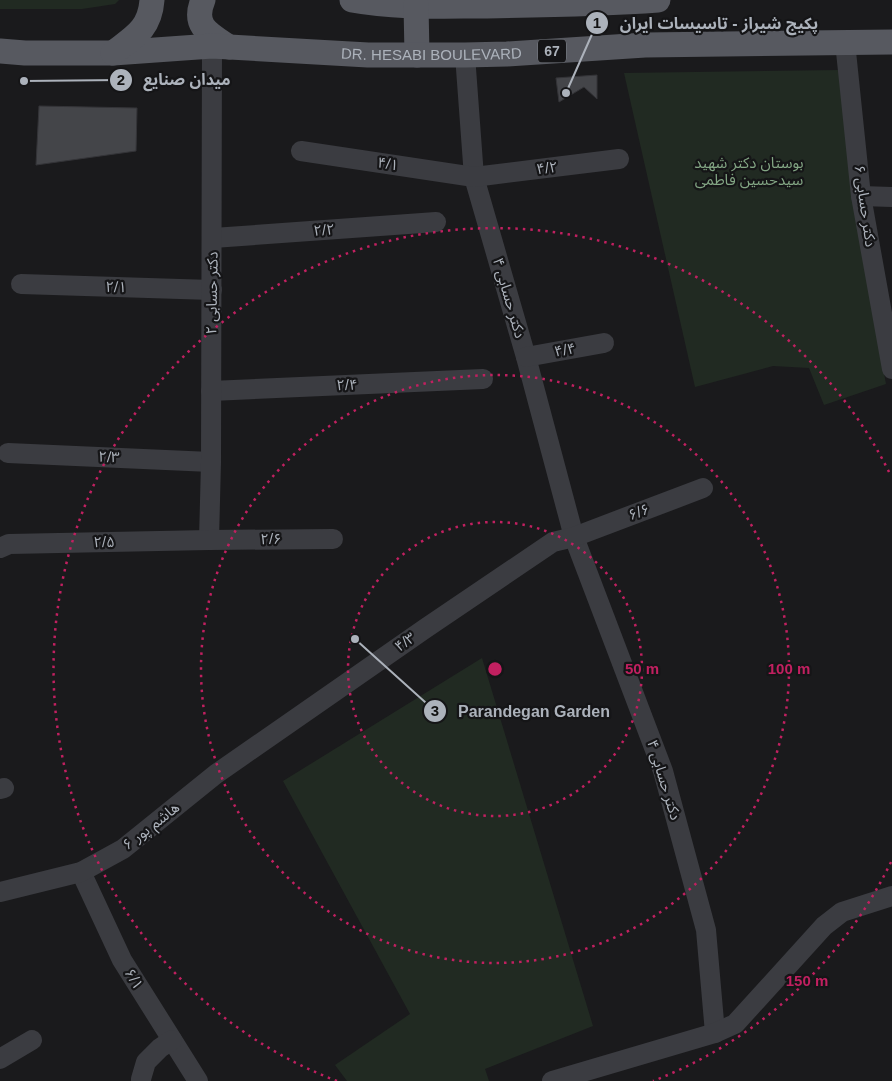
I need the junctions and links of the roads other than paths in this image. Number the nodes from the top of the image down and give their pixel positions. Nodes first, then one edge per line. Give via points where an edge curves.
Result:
1 (152, 0) edge
2 (203, 0) edge
3 (352, 0) edge
4 (658, 0) edge
5 (601, 2) edge
6 (453, 3) edge
7 (416, 5) junction
8 (845, 42) junction
9 (892, 42) edge
10 (221, 47) junction
11 (0, 51) edge
12 (113, 53) junction
13 (465, 54) junction
14 (417, 55) junction
15 (302, 151) dead end
16 (619, 159) dead end
17 (474, 177) junction
18 (862, 196) junction
19 (892, 197) edge
20 (436, 222) dead end
21 (213, 238) junction
22 (21, 284) dead end
23 (212, 290) junction
24 (604, 343) dead end
25 (526, 357) junction
26 (892, 369) edge
27 (483, 379) dead end
28 (211, 391) junction
29 (8, 453) dead end
30 (211, 462) junction
31 (703, 488) dead end
32 (574, 537) junction
33 (333, 539) dead end
34 (209, 540) junction
35 (0, 548) edge
36 (216, 774) joint
37 (81, 872) junction
38 (0, 892) edge
39 (892, 896) edge
40 (715, 1033) junction
41 (32, 1040) dead end
42 (172, 1040) junction
43 (0, 1059) edge
44 (141, 1081) edge
45 (198, 1081) edge
46 (552, 1081) edge

1 - 12 main road via 147,23 139,34
2 - 10 main road via 199,14 201,24
3 - 7 main road
4 - 5 main road
5 - 6 main road
6 - 7 main road
7 - 14 main road
8 - 9 main road, DR. HESABI BOULEVARD / 67
8 - 13 main road, DR. HESABI BOULEVARD / 67 via 645,45
8 - 18 street, ۶ دکتر حسابی
10 - 12 main road, 67
10 - 14 main road, DR. HESABI BOULEVARD / 67
10 - 21 street, دکتر حسابی ۲
11 - 12 main road, 67
13 - 14 main road, DR. HESABI BOULEVARD / 67
13 - 17 street, دکتر حسابی ۴
15 - 17 street, ۴/۱
16 - 17 street, ۴/۲
17 - 25 street, دکتر حسابی ۴
18 - 19 street
18 - 26 street, ۶ دکتر حسابی
20 - 21 street, ۲/۲
21 - 23 street, دکتر حسابی ۲
22 - 23 street, ۲/۱
23 - 28 street, دکتر حسابی ۲
24 - 25 street, ۴/۴
25 - 32 street, دکتر حسابی ۴
27 - 28 street, ۲/۴
28 - 30 street, دکتر حسابی ۲
29 - 30 street, ۲/۳
30 - 34 street, دکتر حسابی ۲
31 - 32 street, ۶/۶
32 - 36 street, ۴/۳ via 553,542
32 - 40 street, ۴ دکتر حسابی via 663,771 706,930
33 - 34 street, ۲/۶
34 - 35 street, ۲/۵ via 9,544
36 - 37 street, هاشم پور ۶ via 123,849
37 - 38 street, هاشم پور ۶
37 - 42 street, ۶/۱ via 122,960
39 - 40 street via 842,912 824,926 739,1021
40 - 46 street
41 - 43 street
42 - 44 street via 146,1062
42 - 45 street, ۶/۱

